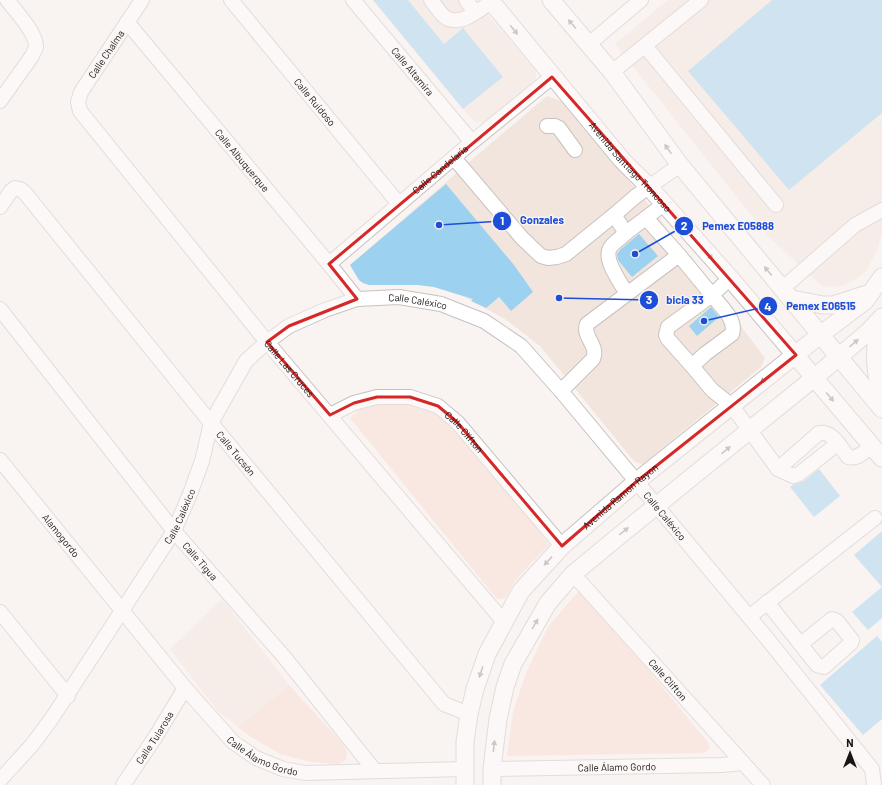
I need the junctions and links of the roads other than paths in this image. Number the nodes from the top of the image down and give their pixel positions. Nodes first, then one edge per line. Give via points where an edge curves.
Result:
1 (7, 0) edge
2 (142, 0) edge
3 (231, 0) edge
4 (353, 0) edge
5 (431, 0) edge
6 (466, 0) edge
7 (551, 0) edge
8 (641, 0) edge
9 (701, 0) edge
10 (491, 1) edge
11 (475, 12) junction
12 (127, 22) junction
13 (589, 44) junction
14 (645, 46) junction
15 (612, 72) junction
16 (552, 76) junction
17 (0, 101) edge
18 (80, 111) joint
19 (547, 126) dead end
20 (472, 142) junction
21 (575, 150) dead end
22 (454, 158) junction
23 (680, 165) junction
24 (649, 187) junction
25 (399, 204) junction
26 (664, 204) junction
27 (776, 205) dead end
28 (0, 207) edge
29 (882, 210) edge
30 (614, 215) junction
31 (646, 218) junction
32 (626, 233) junction
33 (679, 255) junction
34 (329, 264) junction
35 (882, 277) edge
36 (730, 278) junction
37 (871, 293) junction
38 (627, 294) junction
39 (787, 294) junction
40 (712, 295) junction
41 (357, 299) junction
42 (0, 308) edge
43 (882, 316) edge
44 (882, 322) edge
45 (820, 335) junction
46 (267, 342) junction
47 (796, 355) junction
48 (839, 357) junction
49 (692, 366) junction
50 (814, 378) junction
51 (561, 391) junction
52 (882, 401) edge
53 (732, 406) junction
54 (882, 409) edge
55 (330, 415) junction
56 (211, 423) junction
57 (750, 430) junction
58 (837, 444) junction
59 (877, 452) edge
60 (0, 460) edge
61 (778, 468) junction
62 (636, 482) junction
63 (655, 506) junction
64 (875, 518) dead end
65 (174, 531) junction
66 (562, 546) junction
67 (573, 574) junction
68 (767, 602) junction
69 (121, 610) junction
70 (0, 612) edge
71 (748, 617) junction
72 (504, 622) junction
73 (800, 644) dead end
74 (185, 688) junction
75 (68, 696) junction
76 (469, 714) junction
77 (743, 763) junction
78 (877, 769) edge
79 (2, 772) edge
80 (375, 772) junction
81 (465, 777) edge
82 (492, 777) edge
83 (126, 784) edge
84 (763, 785) edge
85 (874, 785) edge

1 - 17 street via 32,34 36,48
2 - 12 street, Calle Chalma
3 - 25 street, Calle Ruidoso
4 - 20 street, Calle Altamira
5 - 11 street via 448,19 464,19
6 - 11 street
13 -> 7 main road
8 - 13 street
9 - 14 street
10 - 11 street
10 -> 16 main road, Avenida Santiago Troncoso
12 - 18 street, Calle Chalma via 81,92 78,102
12 - 34 street, Calle Albuquerque
13 - 15 main road
14 - 15 street
14 - 27 street
23 -> 15 main road
16 - 20 street, Calle Candelaria
16 - 24 main road, Avenida Santiago Troncoso via 622,160
18 - 46 street, Calle Las Cruces
19 - 21 street via 559,128
20 - 22 street, Calle Candelaria
22 - 25 street, Calle Candelaria
22 - 30 street via 522,238 541,256 548,258 566,254
23 - 24 street
39 -> 23 main road
24 - 26 main road, Avenida Santiago Troncoso
24 - 30 street
25 - 34 street, Calle Candelaria
26 - 31 street
26 -> 36 main road, Avenida Santiago Troncoso
28 - 56 street, Calle Tucsón via 15,188 25,192
29 - 39 street via 855,225
30 - 32 street
31 - 32 street
31 - 33 street
32 - 38 street via 610,248 608,255 609,262
33 - 38 street
33 - 40 street
34 - 41 street, Calle Albuquerque
35 - 37 main road, Avenida Ramon Rayon
36 - 40 street
36 - 47 main road, Avenida Santiago Troncoso
37 - 39 main road via 833,305 823,305
37 - 45 main road, Avenida Ramon Rayon via 865,301
38 - 51 street via 587,324 586,332 595,355
39 - 45 main road
40 - 49 street via 732,321 732,334
40 - 49 street via 668,327 666,334
41 - 46 street, Calle Caléxico via 288,326
41 - 51 street, Calle Caléxico via 399,297 441,304 484,321 521,346
42 - 65 street, Calle Tigua
48 -> 43 main road
44 - 52 main road via 875,358
45 - 47 main road, Avenida Ramon Rayon
45 - 48 main road
46 - 55 street, Calle Las Cruces
46 - 56 street, Calle Caléxico via 246,362
47 - 50 main road, Avenida Santiago Troncoso
47 -> 53 main road, Avenida Ramon Rayon
48 - 50 main road
48 - 54 main road
49 - 53 street via 712,390
50 - 57 main road
50 -> 59 main road, Avenida Santiago Troncoso
51 - 62 street, Calle Caléxico
53 - 57 street
53 - 62 main road, Avenida Ramon Rayon
55 - 66 street, Calle Clifton via 354,403 376,397 410,397 438,406 457,422
55 - 72 street, Calle Las Cruces
56 - 65 street, Calle Caléxico via 202,461
56 - 76 street, Calle Tucsón via 444,704
57 - 61 street
63 -> 57 main road
58 - 59 street via 850,458
58 - 61 street via 799,474 794,476
58 - 61 street via 827,433 819,433
60 - 69 street, Alamogordo
62 - 63 street, Calle Caléxico
62 - 66 main road, Avenida Ramon Rayon
67 -> 63 main road
63 - 71 street, Calle Caléxico
64 - 68 street
65 - 69 street, Calle Caléxico
65 - 80 street, Calle Tigua via 285,658
66 -> 72 main road, Avenida Ramon Rayon via 522,591
67 - 77 street, Calle Clifton
82 -> 67 main road via 500,706 513,664 548,603
68 - 71 street
68 - 73 street
69 - 74 street, Calle Álamo Gordo
69 - 75 street, Calle Caléxico
70 - 75 street
71 - 78 street, Calle Caléxico
72 -> 76 main road, Avenida Ramon Rayon via 487,654
74 - 80 street, Calle Álamo Gordo via 232,742 256,758 283,769 305,773
74 - 83 street, Calle Tularosa
75 - 79 street, Calle Caléxico via 32,745
76 - 81 main road, Avenida Ramon Rayon
77 - 82 street, Calle Álamo Gordo
77 - 84 street, Calle Clifton
78 - 85 street, Calle Caléxico
80 - 81 street, Calle Álamo Gordo

